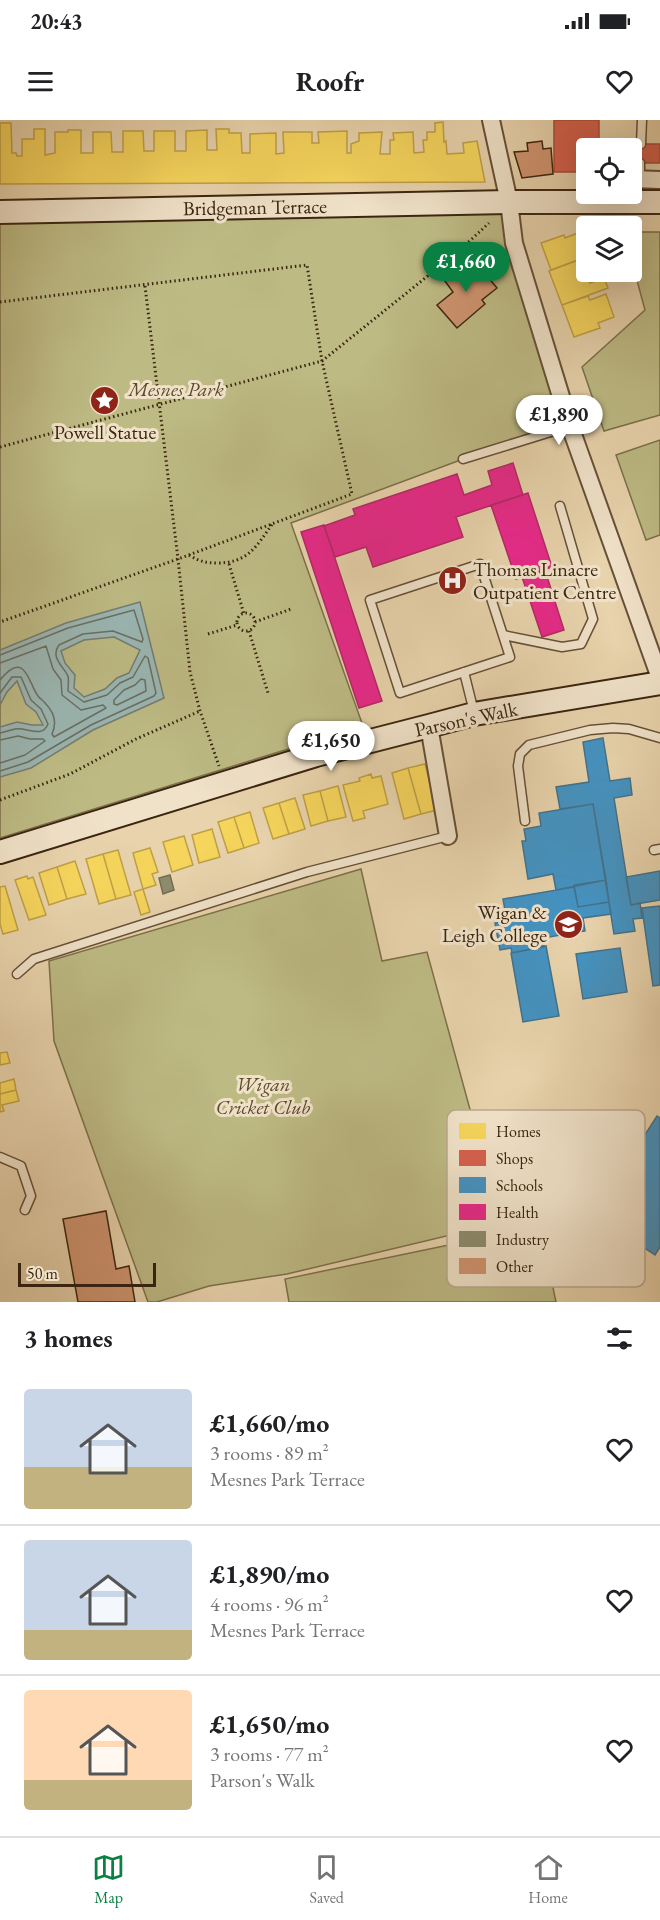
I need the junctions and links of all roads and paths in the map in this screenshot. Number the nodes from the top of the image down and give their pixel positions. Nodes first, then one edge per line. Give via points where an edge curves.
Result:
1 (491, 120) edge
2 (642, 120) edge
3 (641, 138) edge
4 (642, 175) edge
5 (660, 180) edge
6 (576, 198) edge
7 (642, 201) edge
8 (510, 202) junction
9 (660, 202) edge
10 (0, 212) edge
11 (144, 286) junction
12 (0, 302) edge
13 (322, 361) junction
14 (159, 405) junction
15 (570, 426) junction
16 (0, 447) edge
17 (463, 459) dead end
18 (560, 506) dead end
19 (273, 523) junction
20 (189, 555) junction
21 (178, 559) junction
22 (229, 563) junction
23 (291, 609) dead end
24 (244, 614) junction
25 (0, 622) edge
26 (255, 622) junction
27 (237, 625) junction
28 (249, 631) junction
29 (208, 634) dead end
30 (503, 635) junction
31 (464, 672) junction
32 (660, 678) edge
33 (660, 683) edge
34 (268, 693) dead end
35 (200, 711) junction
36 (474, 714) junction
37 (429, 726) junction
38 (660, 738) edge
39 (225, 784) junction
40 (0, 800) edge
41 (525, 821) dead end
42 (448, 836) joint
43 (0, 852) edge
44 (17, 974) dead end
45 (0, 1157) edge
46 (25, 1210) dead end

1 - 8 street
2 - 3 lane
4 - 5 street
6 - 8 main road, Bridgeman Terrace
7 - 9 main road, Bridgeman Terrace
8 - 10 main road, Bridgeman Terrace
8 - 13 path via 460,250
8 - 15 street via 513,243
11 - 12 path
11 - 13 path via 307,265
11 - 14 path
13 - 14 path
13 - 19 path via 352,494
14 - 16 path
14 - 21 path
15 - 17 lane
15 - 32 street
18 - 30 lane via 593,619 581,644 562,647
19 - 20 path
19 - 22 path via 256,547
20 - 21 path
20 - 22 path via 208,563
21 - 25 path
21 - 35 path via 190,672
22 - 24 path
23 - 26 path
24 - 26 path via 250,614
24 - 27 path
26 - 28 path
27 - 28 path
27 - 29 path
28 - 34 path
30 - 31 lane via 510,657
30 - 31 lane via 480,564 370,600 400,693
31 - 36 lane
33 - 36 main road, Parson's Walk
35 - 39 path
35 - 40 path via 70,774
36 - 37 main road, Parson's Walk
37 - 39 main road, Parson's Walk via 316,755
37 - 42 street
38 - 41 lane via 613,728 529,745 520,754 518,766
39 - 43 main road, Parson's Walk
42 - 44 lane via 307,872 34,959
45 - 46 lane via 21,1166 31,1196

